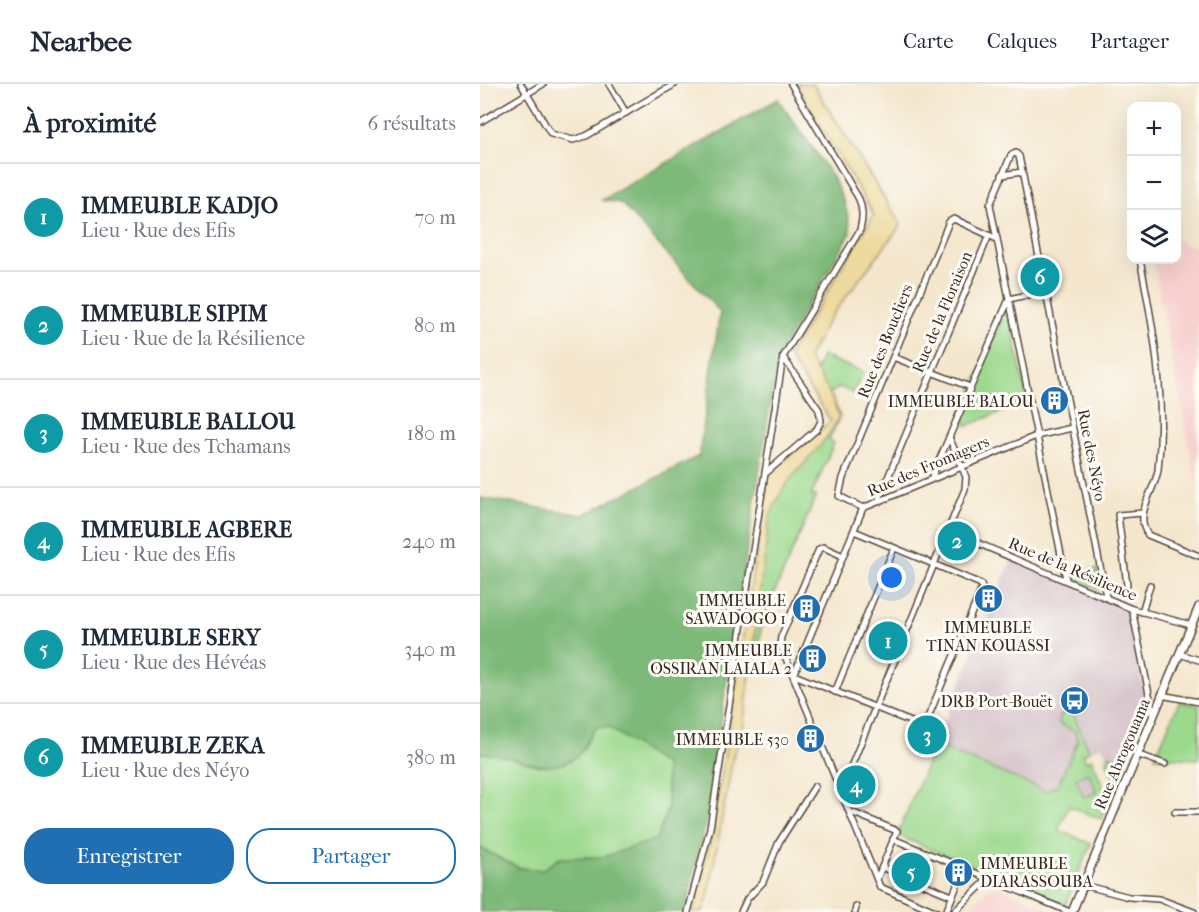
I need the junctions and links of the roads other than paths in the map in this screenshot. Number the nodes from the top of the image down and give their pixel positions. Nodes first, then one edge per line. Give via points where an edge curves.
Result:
1 (521, 84) edge
2 (543, 84) edge
3 (609, 84) edge
4 (675, 84) edge
5 (792, 84) edge
6 (527, 94) junction
7 (626, 113) junction
8 (480, 122) edge
9 (1022, 172) junction
10 (1002, 175) junction
11 (989, 235) junction
12 (998, 239) junction
13 (1141, 264) edge
14 (1045, 291) junction
15 (1009, 298) junction
16 (783, 357) junction
17 (893, 357) junction
18 (932, 373) junction
19 (970, 387) junction
20 (1072, 428) junction
21 (1036, 436) junction
22 (949, 438) junction
23 (961, 465) junction
24 (766, 473) junction
25 (931, 479) junction
26 (879, 499) junction
27 (863, 508) junction
28 (1143, 513) junction
29 (947, 530) junction
30 (854, 531) junction
31 (894, 548) junction
32 (843, 556) junction
33 (1199, 556) edge
34 (933, 564) junction
35 (1066, 579) junction
36 (1127, 585) dead end
37 (1150, 585) dead end
38 (1106, 596) junction
39 (1199, 607) edge
40 (1132, 609) junction
41 (1142, 612) junction
42 (1191, 625) junction
43 (1179, 654) junction
44 (1199, 660) edge
45 (794, 675) junction
46 (835, 692) junction
47 (1161, 695) junction
48 (1199, 702) edge
49 (875, 708) junction
50 (1153, 714) junction
51 (1136, 754) junction
52 (1165, 764) dead end
53 (815, 786) dead end
54 (841, 791) junction
55 (849, 811) junction
56 (1175, 812) dead end
57 (1199, 812) edge
58 (893, 839) junction
59 (882, 867) junction
60 (964, 869) junction
61 (877, 879) junction
62 (988, 879) junction
63 (1083, 885) junction
64 (952, 896) junction
65 (688, 912) edge
66 (741, 912) edge
67 (937, 912) edge
68 (946, 912) edge
69 (954, 912) edge
70 (1071, 912) edge
71 (1194, 912) edge

1 - 6 street
2 - 6 street
3 - 7 street
4 - 7 street
5 - 16 street via 863,210 860,230
6 - 7 street via 551,134 561,138 586,136
6 - 8 street
9 - 10 street
9 - 10 street via 1016,153 1011,155
9 - 14 street, Rue des Néyo
10 - 12 street via 990,205
11 - 12 street, Rue des Boucliers
11 - 17 street, Rue des Boucliers via 954,219 949,222
11 - 18 street, Rue de la Floraison
12 - 15 street
13 - 28 street via 1155,334 1160,420 1157,473
14 - 15 street
14 - 20 street, Rue des Néyo
15 - 19 street
15 - 21 street
16 - 24 street
16 - 24 street via 819,410 821,421 817,429
17 - 18 street
17 - 27 street, Rue des Boucliers via 839,493 841,498
18 - 19 street
18 - 26 street, Rue de la Floraison
19 - 22 street
20 - 21 street, Rue des Fromagers
20 - 38 street, Rue des Néyo
21 - 23 street, Rue des Fromagers
21 - 35 street
22 - 23 street
22 - 25 street
23 - 25 street, Rue des Fromagers
23 - 29 street via 965,489
24 - 65 street via 710,828
25 - 26 street, Rue des Fromagers
26 - 27 street, Rue des Fromagers
27 - 30 street, Rue des Fromagers
28 - 33 street via 1148,535
28 - 36 street via 1118,515
29 - 34 street
29 - 35 street, Rue de la Résilience
30 - 31 street
30 - 32 street, Rue des Fromagers
31 - 34 street
31 - 46 street
32 - 45 street, Rue des Fromagers
32 - 45 street via 823,547 819,549 781,637 780,644
34 - 49 street
34 - 49 street via 981,584 982,588 924,727
35 - 38 street, Rue de la Résilience
37 - 41 street
38 - 40 street, Rue de la Résilience
39 - 42 street, Rue Abrogouama
40 - 41 street, Rue de la Résilience
40 - 50 street
41 - 42 street, Rue de la Résilience
42 - 43 street, Rue Abrogouama
43 - 44 street
43 - 47 street, Rue Abrogouama
45 - 46 street
45 - 54 street
46 - 49 street
47 - 48 street
47 - 50 street, Rue Abrogouama
49 - 54 street
50 - 51 street, Rue Abrogouama
51 - 52 street
51 - 63 street, Rue Abrogouama
53 - 66 street via 778,842 763,882
54 - 55 street
55 - 58 street via 897,831
55 - 61 street
56 - 57 street
58 - 59 street
58 - 60 street
59 - 61 street
59 - 64 street
60 - 62 street
60 - 64 street
61 - 67 street via 884,890
62 - 69 street
62 - 70 street
63 - 70 street, Rue Abrogouama
63 - 71 street via 1129,897 1159,899
64 - 68 street

